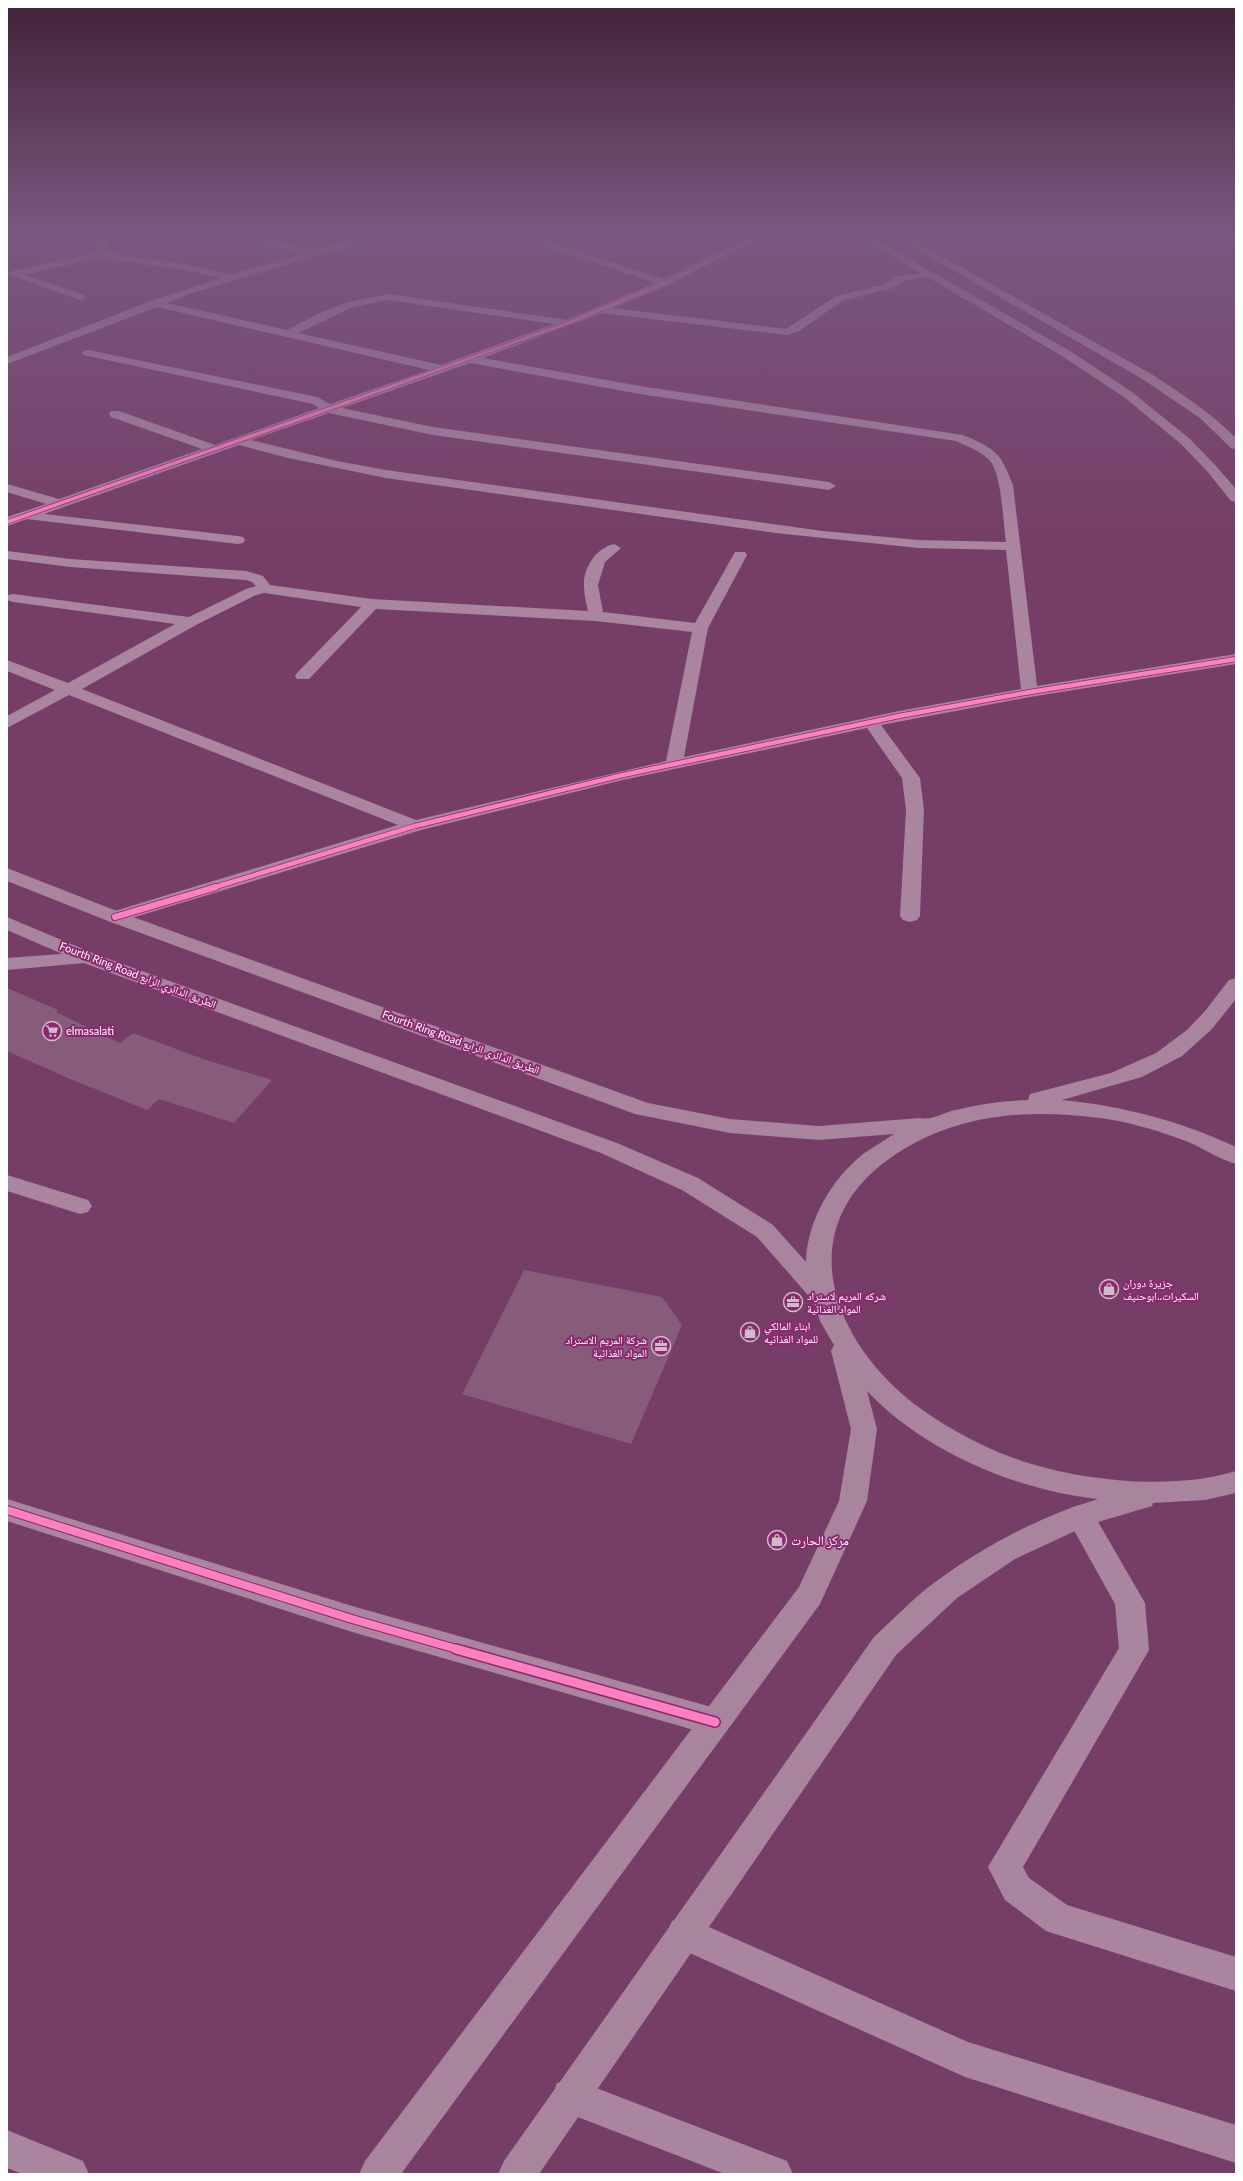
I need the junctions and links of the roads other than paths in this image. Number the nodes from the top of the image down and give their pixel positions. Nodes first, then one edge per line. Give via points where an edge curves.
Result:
1 (79, 333) edge
2 (283, 333) edge
3 (541, 333) edge
4 (1032, 333) edge
5 (1072, 333) edge
6 (288, 334) joint
7 (88, 354) dead end
8 (469, 359) junction
9 (7, 361) edge
10 (442, 369) junction
11 (329, 409) junction
12 (114, 414) dead end
13 (239, 441) junction
14 (1236, 444) edge
15 (212, 448) junction
16 (829, 486) dead end
17 (7, 488) edge
18 (1236, 498) edge
19 (58, 503) junction
20 (27, 515) junction
21 (7, 522) edge
22 (238, 540) dead end
23 (1013, 546) junction
24 (614, 548) dead end
25 (7, 555) edge
26 (740, 555) dead end
27 (264, 589) junction
28 (13, 598) dead end
29 (372, 604) junction
30 (596, 616) junction
31 (191, 622) junction
32 (700, 628) junction
33 (1236, 659) edge
34 (7, 665) edge
35 (303, 676) dead end
36 (68, 689) junction
37 (1030, 692) junction
38 (871, 722) junction
39 (7, 723) edge
40 (674, 764) junction
41 (415, 826) junction
42 (7, 874) edge
43 (910, 916) dead end
44 (115, 917) junction
45 (7, 923) edge
46 (88, 958) junction
47 (7, 964) edge
48 (1236, 984) edge
49 (1006, 1108) junction
50 (931, 1124) junction
51 (1236, 1156) edge
52 (7, 1183) edge
53 (80, 1206) dead end
54 (822, 1296) junction
55 (842, 1342) junction
56 (1236, 1482) edge
57 (1154, 1494) junction
58 (7, 1510) edge
59 (1080, 1516) junction
60 (715, 1722) junction
61 (684, 1933) junction
62 (1236, 1974) edge
63 (570, 2096) junction
64 (1236, 2144) edge
65 (7, 2149) edge
66 (70, 2174) edge
67 (378, 2174) edge
68 (517, 2174) edge
69 (774, 2174) edge

1 - 9 street
2 - 6 street
3 - 8 street
4 - 18 main road via 1076,358 1153,413 1188,444
5 - 14 main road via 1150,378
6 - 10 street
7 - 11 street via 317,401
8 - 10 street
8 - 23 street via 640,390 959,438 982,448 997,461 1006,484
10 - 11 street
11 - 13 street
11 - 16 street via 434,431
12 - 15 street
13 - 15 street
13 - 23 street via 292,456 373,473 843,537 974,547
15 - 19 street
17 - 19 street
19 - 20 street
20 - 21 street
20 - 22 street
23 - 37 street
24 - 30 street via 598,560 591,585
25 - 27 street via 70,563 238,575 258,579
26 - 32 street
27 - 29 street
27 - 31 street via 251,592
28 - 31 street
29 - 30 street
29 - 35 street
30 - 32 street
31 - 36 street
32 - 40 street
33 - 37 street
34 - 36 street
36 - 39 street
36 - 41 street
37 - 38 street
38 - 40 street
38 - 43 street via 911,778 915,810
40 - 41 street
41 - 44 street
42 - 44 main road, Fourth Ring Road الطريق الدائري الرابع
44 - 50 main road, Fourth Ring Road الطريق الدائري الرابع via 643,1109 730,1126 819,1133
45 - 46 main road, Fourth Ring Road الطريق الدائري الرابع
46 - 47 street
46 - 54 main road, Fourth Ring Road الطريق الدائري الرابع via 609,1148 690,1184 765,1231
48 - 49 main road via 1190,1039 1163,1059 1125,1075
49 - 50 main road via 967,1114
49 - 51 main road via 1059,1106 1112,1112 1166,1125
50 - 54 main road via 888,1146 853,1175 830,1210 819,1252
52 - 53 street
54 - 55 main road
55 - 57 main road via 879,1390 928,1428 1001,1466 1077,1487
55 - 60 main road via 864,1429 853,1502 810,1594
56 - 57 main road via 1221,1487
57 - 59 main road
58 - 60 street via 352,1619
59 - 61 main road via 1005,1552 954,1585 885,1646
59 - 62 street via 1130,1603 1134,1650 1005,1867 1017,1889 1058,1919
60 - 67 main road
61 - 63 main road
61 - 64 street via 965,2059
63 - 68 main road
63 - 69 street
65 - 66 street

